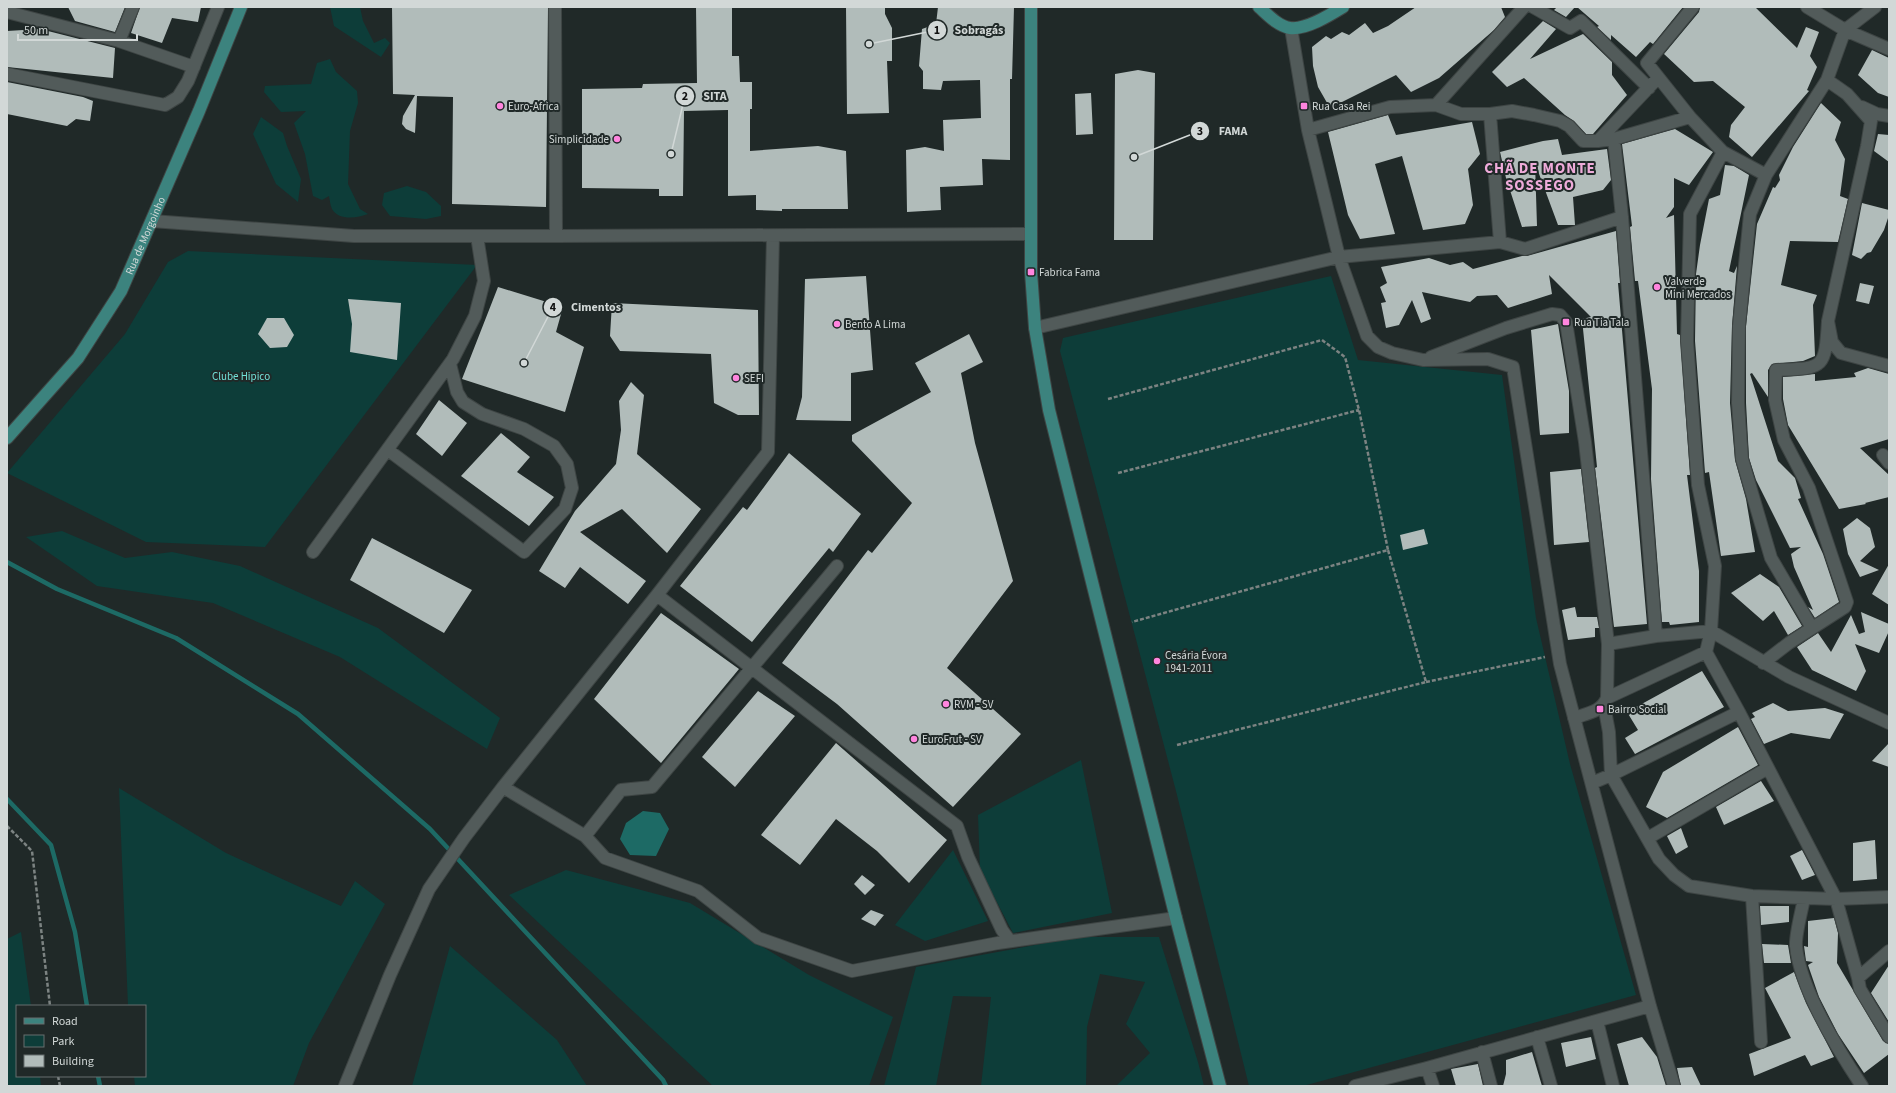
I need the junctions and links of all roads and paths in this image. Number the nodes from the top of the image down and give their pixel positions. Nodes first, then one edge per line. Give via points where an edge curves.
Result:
1 (132, 7) edge
2 (218, 7) edge
3 (241, 7) edge
4 (555, 7) edge
5 (1031, 7) edge
6 (1259, 7) edge
7 (1343, 7) edge
8 (1524, 7) edge
9 (1533, 7) edge
10 (1693, 7) edge
11 (1807, 7) edge
12 (1875, 7) edge
13 (7, 12) edge
14 (1291, 28) junction
15 (1845, 30) junction
16 (119, 41) junction
17 (1889, 49) edge
18 (194, 67) junction
19 (7, 74) edge
20 (1659, 76) junction
21 (1828, 80) junction
22 (1649, 88) junction
23 (1856, 104) junction
24 (1436, 105) junction
25 (1490, 114) junction
26 (1889, 116) edge
27 (1690, 117) junction
28 (1308, 130) junction
29 (1614, 139) junction
30 (1598, 142) junction
31 (1723, 152) junction
32 (1766, 174) junction
33 (1622, 217) junction
34 (152, 221) junction
35 (1030, 234) junction
36 (477, 236) junction
37 (556, 236) junction
38 (773, 236) junction
39 (1500, 242) junction
40 (1339, 257) junction
41 (1828, 321) junction
42 (1035, 328) junction
43 (1423, 360) junction
44 (450, 364) junction
45 (1889, 366) edge
46 (1108, 399) dead end
47 (1359, 410) junction
48 (7, 438) edge
49 (388, 450) junction
50 (1118, 473) dead end
51 (1388, 550) junction
52 (313, 552) dead end
53 (837, 566) dead end
54 (657, 595) junction
55 (1132, 622) dead end
56 (1812, 628) junction
57 (1711, 631) junction
58 (1656, 636) junction
59 (1608, 644) junction
60 (1706, 652) junction
61 (1545, 657) dead end
62 (1763, 663) junction
63 (752, 668) junction
64 (1426, 682) junction
65 (1606, 702) junction
66 (1739, 712) junction
67 (1574, 718) junction
68 (1889, 724) edge
69 (1177, 745) dead end
70 (1768, 768) junction
71 (1611, 775) junction
72 (1592, 783) junction
73 (503, 787) junction
74 (7, 826) edge
75 (585, 836) junction
76 (1648, 838) junction
77 (1752, 896) junction
78 (1889, 896) edge
79 (1804, 898) junction
80 (1836, 899) junction
81 (1176, 918) junction
82 (1010, 941) junction
83 (1889, 951) edge
84 (1858, 978) junction
85 (50, 1005) edge
86 (1650, 1006) junction
87 (1597, 1022) junction
88 (1538, 1037) junction
89 (1889, 1037) edge
90 (1761, 1042) dead end
91 (1482, 1052) junction
92 (1427, 1068) junction
93 (1375, 1083) edge
94 (345, 1086) edge
95 (1220, 1086) edge
96 (1355, 1086) edge
97 (1433, 1086) edge
98 (1491, 1086) edge
99 (1551, 1086) edge
100 (1613, 1086) edge
101 (1674, 1086) edge
102 (1862, 1086) edge

1 - 16 street
2 - 18 street
3 - 34 main road, Rua de Morgoinho
4 - 37 street
5 - 35 main road
6 - 14 main road via 1274,21
7 - 14 main road via 1311,24
8 - 24 street
9 - 22 street via 1570,28 1581,21
10 - 20 street via 1647,63
11 - 15 street
12 - 15 street
13 - 16 street
14 - 28 street
15 - 17 street
15 - 21 street
16 - 18 street
18 - 19 street via 178,97 165,105
20 - 22 street
20 - 27 street
21 - 23 street
21 - 32 street
22 - 30 street
23 - 26 street via 1877,114
23 - 41 street via 1871,121 1868,146
24 - 25 street via 1461,114
24 - 28 street via 1390,107
25 - 30 street via 1512,111 1560,121 1583,140
25 - 39 street
27 - 29 street
27 - 31 street
28 - 40 street
29 - 30 street
29 - 33 street
31 - 32 street
31 - 57 street via 1690,214 1687,341 1698,485 1715,566
32 - 56 street via 1750,214 1739,326 1738,403 1742,459 1771,558
33 - 39 street via 1525,249
33 - 58 street
34 - 36 street via 354,236
34 - 48 main road, Rua de Morgoinho via 121,291 78,358
35 - 38 street
35 - 42 main road
36 - 37 street
36 - 44 street via 484,281 475,316
37 - 38 street
38 - 54 street via 768,452
39 - 40 street
40 - 42 street
40 - 43 street via 1367,336 1378,347
41 - 45 street via 1832,342 1841,353
41 - 56 street via 1826,352 1820,363 1810,368 1776,370 1775,400 1784,440 1809,488 1848,602 1845,607
42 - 81 main road via 1049,410
43 - 59 street via 1506,328 1552,314 1560,315 1566,322 1585,442
43 - 67 street via 1488,359 1513,367 1560,664
44 - 49 street
44 - 49 street via 457,392 464,402 482,414 524,429 554,446 567,464 572,488 565,509 524,552
46 - 47 path via 1322,340 1345,357
47 - 50 path
47 - 51 path
49 - 52 street
51 - 55 path
51 - 64 path
53 - 63 street
54 - 63 street
54 - 73 street
56 - 62 street
57 - 58 street
57 - 60 street
57 - 62 street
58 - 59 street
59 - 65 street
60 - 65 street
60 - 66 street
61 - 64 path
62 - 68 street
63 - 75 street via 652,787 621,790
63 - 82 street via 957,826 968,857 1002,930
64 - 69 path
65 - 67 street via 1600,709
65 - 71 street
66 - 70 street
66 - 71 street
67 - 72 street
70 - 76 street
70 - 80 street
71 - 72 street
71 - 76 street
72 - 86 street
73 - 75 street
73 - 94 street via 429,889 390,975
74 - 85 path via 32,851
75 - 82 street via 605,858 698,891 758,938 852,971
76 - 77 street via 1660,859 1688,886
77 - 79 street
77 - 90 street
78 - 80 street
79 - 80 street
79 - 102 street via 1795,945 1805,983 1837,1048
80 - 84 street
81 - 82 street
81 - 95 main road
83 - 84 street
84 - 89 street via 1860,989
86 - 87 street
86 - 101 street
87 - 88 street
87 - 100 street
88 - 91 street
88 - 99 street
91 - 92 street
91 - 98 street
92 - 93 street
92 - 97 street
93 - 96 street

